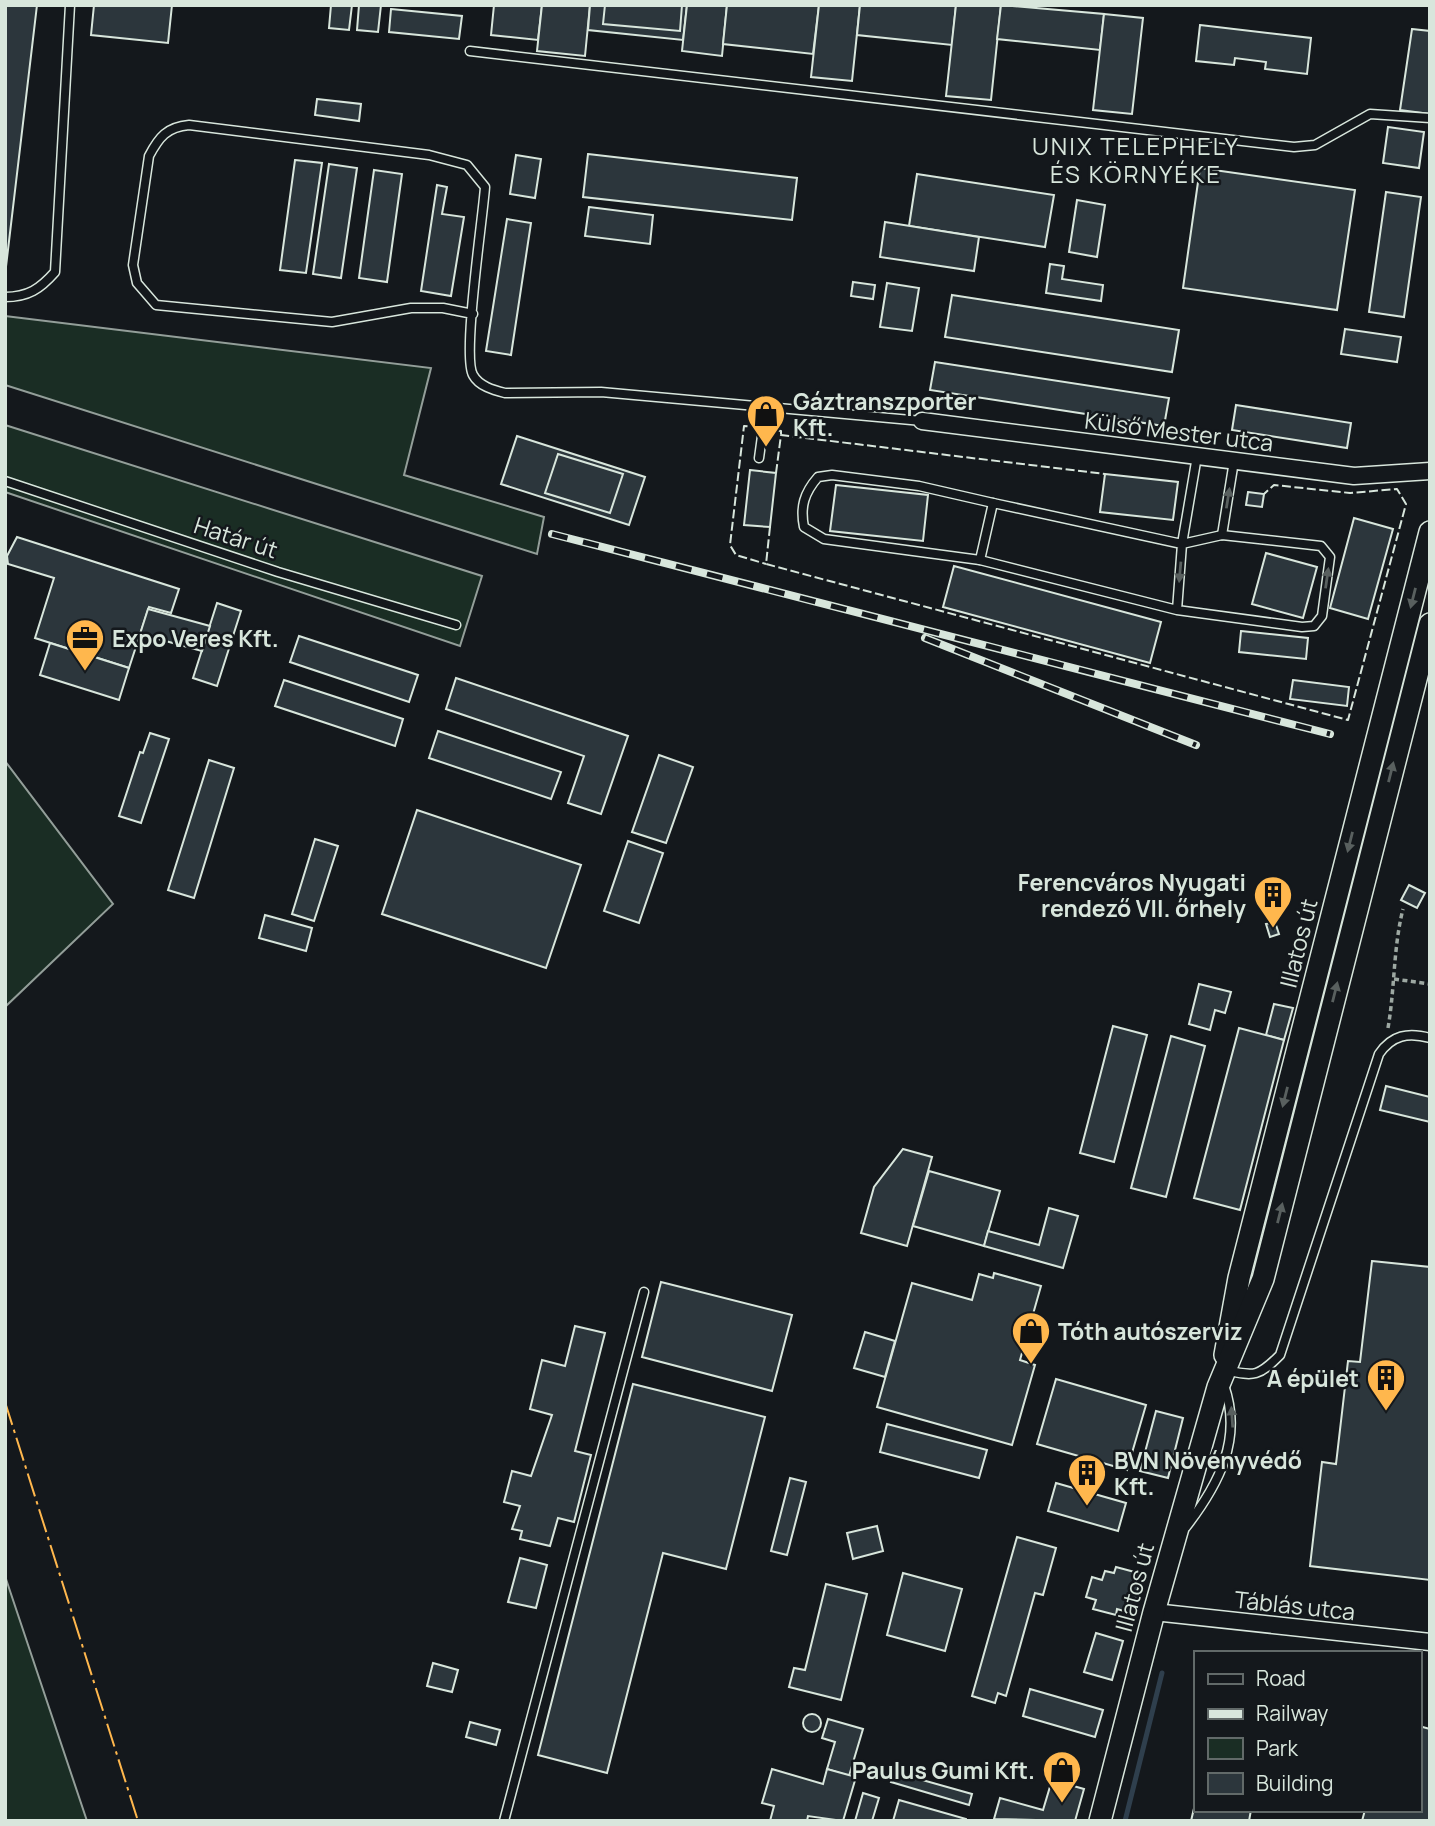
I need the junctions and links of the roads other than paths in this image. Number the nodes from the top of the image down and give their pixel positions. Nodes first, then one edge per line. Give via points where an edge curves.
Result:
1 (70, 5) edge
2 (470, 51) dead end
3 (1430, 118) edge
4 (5, 297) edge
5 (473, 314) junction
6 (766, 407) junction
7 (922, 421) joint
8 (1197, 456) junction
9 (760, 458) dead end
10 (1234, 461) junction
11 (1430, 471) edge
12 (5, 481) edge
13 (993, 503) junction
14 (1430, 532) edge
15 (1222, 535) junction
16 (1182, 544) junction
17 (980, 560) junction
18 (1177, 610) junction
19 (1430, 624) edge
20 (456, 625) dead end
21 (1430, 1038) edge
22 (644, 1292) dead end
23 (1222, 1373) junction
24 (1154, 1612) junction
25 (1430, 1642) edge
26 (504, 1821) edge
27 (1100, 1821) edge

1 - 4 lane via 55,272 26,297
2 - 3 lane via 1294,147 1315,145 1370,114
5 - 5 lane via 485,187 467,165 429,155 189,125 175,127 157,140 149,156 133,265 137,284 156,305 332,322 411,307
5 - 6 lane via 468,361 480,383 493,390 601,392
6 - 7 lane
6 - 9 lane
7 - 8 street, Külső Mester utca
8 - 10 street, Külső Mester utca
8 - 16 lane
10 - 11 street, Külső Mester utca via 1354,476
15 -> 10 lane
12 - 20 lane, Határ út via 278,572
13 - 16 lane
13 - 17 lane
13 - 17 lane via 919,486 832,475 817,477 807,490 801,512 804,527 824,539
14 -> 23 street, Illatos út via 1239,1278
15 - 16 lane
18 -> 15 lane via 1302,627 1314,625 1322,616 1328,550
16 -> 18 lane
17 - 18 lane
23 -> 19 street, Illatos út via 1263,1279
21 - 23 lane via 1399,1036 1378,1054 1280,1355 1262,1372
22 - 26 lane
23 - 24 street, Illatos út
24 - 25 street, Táblás utca
24 - 27 street, Illatos út

